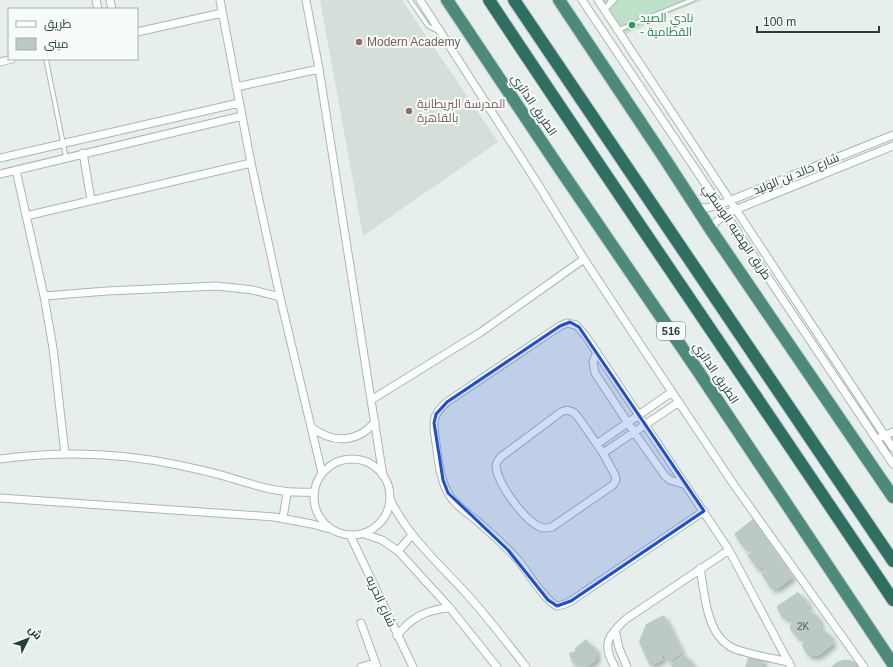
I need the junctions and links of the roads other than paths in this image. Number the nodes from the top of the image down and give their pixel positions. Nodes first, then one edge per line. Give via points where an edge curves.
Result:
1 (220, 0) edge
2 (306, 0) edge
3 (410, 0) edge
4 (420, 0) edge
5 (447, 0) edge
6 (489, 0) edge
7 (514, 0) edge
8 (559, 0) edge
9 (582, 0) edge
10 (598, 0) edge
11 (611, 0) edge
12 (615, 0) edge
13 (692, 0) edge
14 (605, 10) junction
15 (222, 13) junction
16 (593, 17) junction
17 (618, 30) junction
18 (138, 32) edge
19 (441, 32) junction
20 (46, 60) edge
21 (319, 69) junction
22 (236, 87) junction
23 (239, 103) junction
24 (242, 116) junction
25 (893, 135) edge
26 (63, 144) junction
27 (893, 146) edge
28 (83, 153) junction
29 (0, 158) edge
30 (66, 158) junction
31 (251, 164) junction
32 (16, 170) junction
33 (0, 174) edge
34 (91, 200) junction
35 (730, 201) junction
36 (719, 205) junction
37 (697, 207) junction
38 (736, 210) junction
39 (725, 214) junction
40 (26, 216) junction
41 (711, 230) junction
42 (584, 259) junction
43 (44, 296) junction
44 (280, 297) junction
45 (597, 352) junction
46 (672, 392) junction
47 (371, 400) junction
48 (679, 402) junction
49 (639, 415) junction
50 (375, 422) junction
51 (628, 423) junction
52 (645, 425) junction
53 (311, 427) junction
54 (634, 432) junction
55 (893, 432) edge
56 (884, 436) junction
57 (876, 440) junction
58 (597, 444) junction
59 (893, 448) edge
60 (603, 453) junction
61 (65, 454) junction
62 (0, 457) edge
63 (893, 464) edge
64 (322, 473) junction
65 (383, 476) junction
66 (686, 485) junction
67 (314, 492) junction
68 (287, 493) junction
69 (893, 497) edge
70 (0, 498) edge
71 (390, 499) junction
72 (704, 511) junction
73 (283, 518) junction
74 (330, 529) junction
75 (364, 534) junction
76 (412, 535) junction
77 (350, 536) junction
78 (728, 550) junction
79 (398, 551) junction
80 (893, 561) edge
81 (700, 568) junction
82 (893, 600) edge
83 (450, 608) junction
84 (361, 623) dead end
85 (615, 630) junction
86 (397, 636) junction
87 (790, 664) edge
88 (893, 664) edge
89 (376, 665) edge
90 (361, 667) edge
91 (413, 667) edge
92 (497, 667) edge
93 (526, 667) edge
94 (615, 667) edge
95 (627, 667) edge
96 (864, 667) edge

1 - 15 street
2 - 21 street
3 - 19 lane via 428,26
4 - 19 street
5 - 88 highway, الطريق الدائري / 516
6 - 82 highway, الطريق الدائري / 516
7 - 80 highway
8 - 37 highway
9 - 16 street, طريق الهضبه الوسطي
10 - 14 street, طريق الهضبه الوسطي
11 - 14 lane
12 - 14 lane
13 - 17 lane
14 - 16 street
14 - 17 street, طريق الهضبه الوسطي
15 - 18 street
15 - 22 street
16 - 36 street, طريق الهضبه الوسطي
17 - 35 street, طريق الهضبه الوسطي
19 - 42 street
20 - 26 lane
21 - 22 street
21 - 47 street
22 - 23 street
23 - 24 street
23 - 26 street
24 - 28 street
24 - 31 street
25 - 35 street, شارع خالد بن الوليد
26 - 29 street
26 - 30 lane
27 - 38 street, شارع خالد بن الوليد
28 - 30 street
28 - 34 street
30 - 32 street
31 - 34 street
31 - 44 street
32 - 33 street
32 - 40 street
34 - 40 street
35 - 36 street, شارع خالد بن الوليد
35 - 38 street, طريق الهضبه الوسطي
36 - 37 street, شارع خالد بن الوليد
36 - 39 street, طريق الهضبه الوسطي
37 - 41 highway
38 - 39 street, شارع خالد بن الوليد
38 - 56 street, طريق الهضبه الوسطي
39 - 41 street, شارع خالد بن الوليد
39 - 57 street, طريق الهضبه الوسطي
40 - 43 street
41 - 69 highway
42 - 46 street
42 - 47 street via 481,332
43 - 44 street via 107,290 217,286 253,290
43 - 61 street via 53,348
44 - 53 street
45 - 49 street
45 - 51 street via 593,362 595,373
45 - 72 street via 579,327 567,323 442,407 436,414 434,423 443,480 448,493 508,550 548,600 557,606 571,601
46 - 48 street
46 - 49 street
47 - 50 street
48 - 52 street
48 - 96 street via 732,482
49 - 51 street
49 - 52 street
50 - 53 street via 358,436 344,439 330,438
50 - 65 street
51 - 54 street
51 - 58 street
52 - 54 street
52 - 66 street
53 - 64 street
54 - 60 street
54 - 66 street via 665,476
55 - 56 street
56 - 57 street
56 - 59 street, طريق الهضبه الوسطي
57 - 63 street, طريق الهضبه الوسطي
58 - 60 street
58 - 60 street via 576,414 564,411 502,456 497,462 497,470 506,492 520,510 538,526 552,528 615,483 615,475
61 - 62 street
61 - 68 street via 148,459
64 - 65 street via 342,460 353,459 375,467
64 - 67 street
65 - 71 street
66 - 72 street
67 - 68 street
67 - 74 street via 317,512 322,522
68 - 73 street
70 - 73 street
71 - 75 street via 388,510 382,520
71 - 76 street
72 - 78 street
73 - 74 street
74 - 77 street
75 - 77 street
75 - 79 street via 382,540
76 - 79 street
76 - 93 street via 466,594
77 - 86 street, شارع الحريه
78 - 81 street
78 - 87 street
79 - 83 street
81 - 85 street via 626,619
81 - 87 street via 711,622 720,638 729,646
83 - 86 street via 422,614
83 - 92 street
84 - 89 street
85 - 94 street via 607,645 608,655
85 - 95 street
86 - 91 street, شارع الحريه
89 - 90 street

